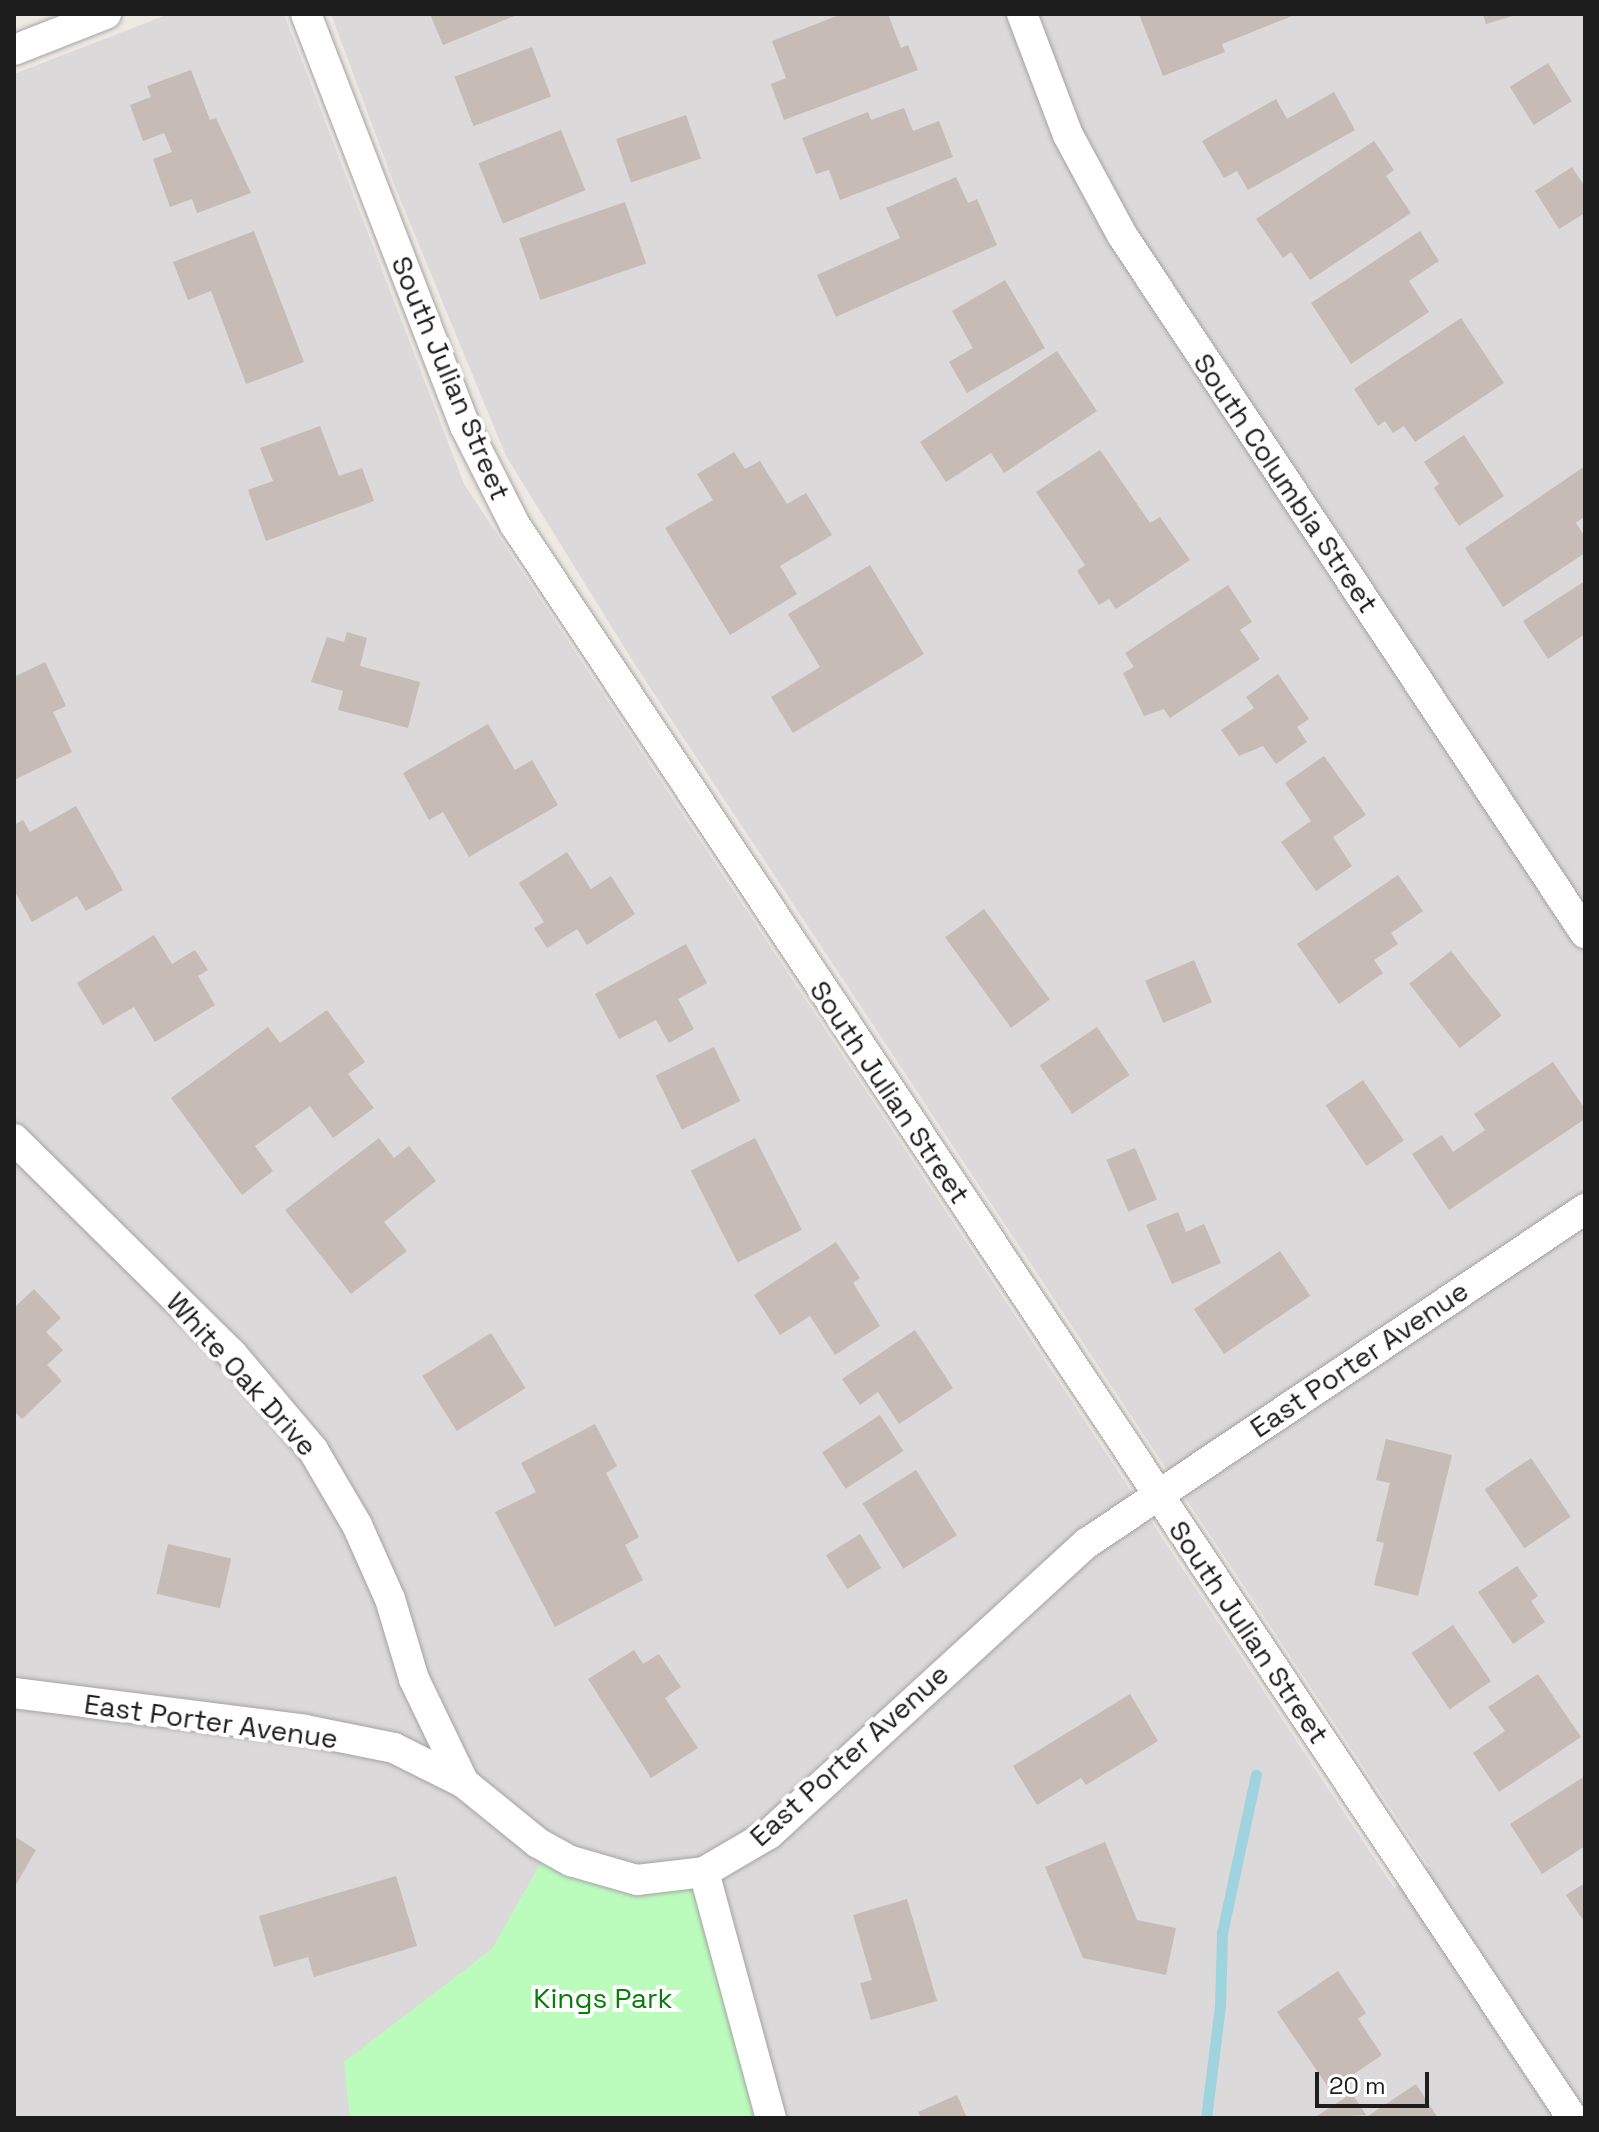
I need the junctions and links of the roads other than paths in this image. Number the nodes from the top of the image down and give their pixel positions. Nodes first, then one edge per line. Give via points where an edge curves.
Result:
1 (106, 14) edge
2 (306, 14) edge
3 (1022, 14) edge
4 (14, 50) edge
5 (1585, 933) edge
6 (14, 1139) edge
7 (1585, 1209) edge
8 (1157, 1494) junction
9 (14, 1693) edge
10 (464, 1783) junction
11 (704, 1872) junction
12 (771, 2118) edge
13 (1572, 2118) edge

1 - 4 street
2 - 8 street, South Julian Street via 465,426 515,525
3 - 5 street, South Columbia Street via 1068,135 1122,235
6 - 10 street, White Oak Drive via 232,1354 313,1450 357,1525 390,1599 414,1679
7 - 8 street, East Porter Avenue
8 - 11 street, East Porter Avenue via 1087,1543 769,1834
8 - 13 street, South Julian Street
9 - 10 street, East Porter Avenue via 305,1730 394,1748
10 - 11 street, East Porter Avenue via 538,1843 606,1875 663,1880
11 - 12 street

